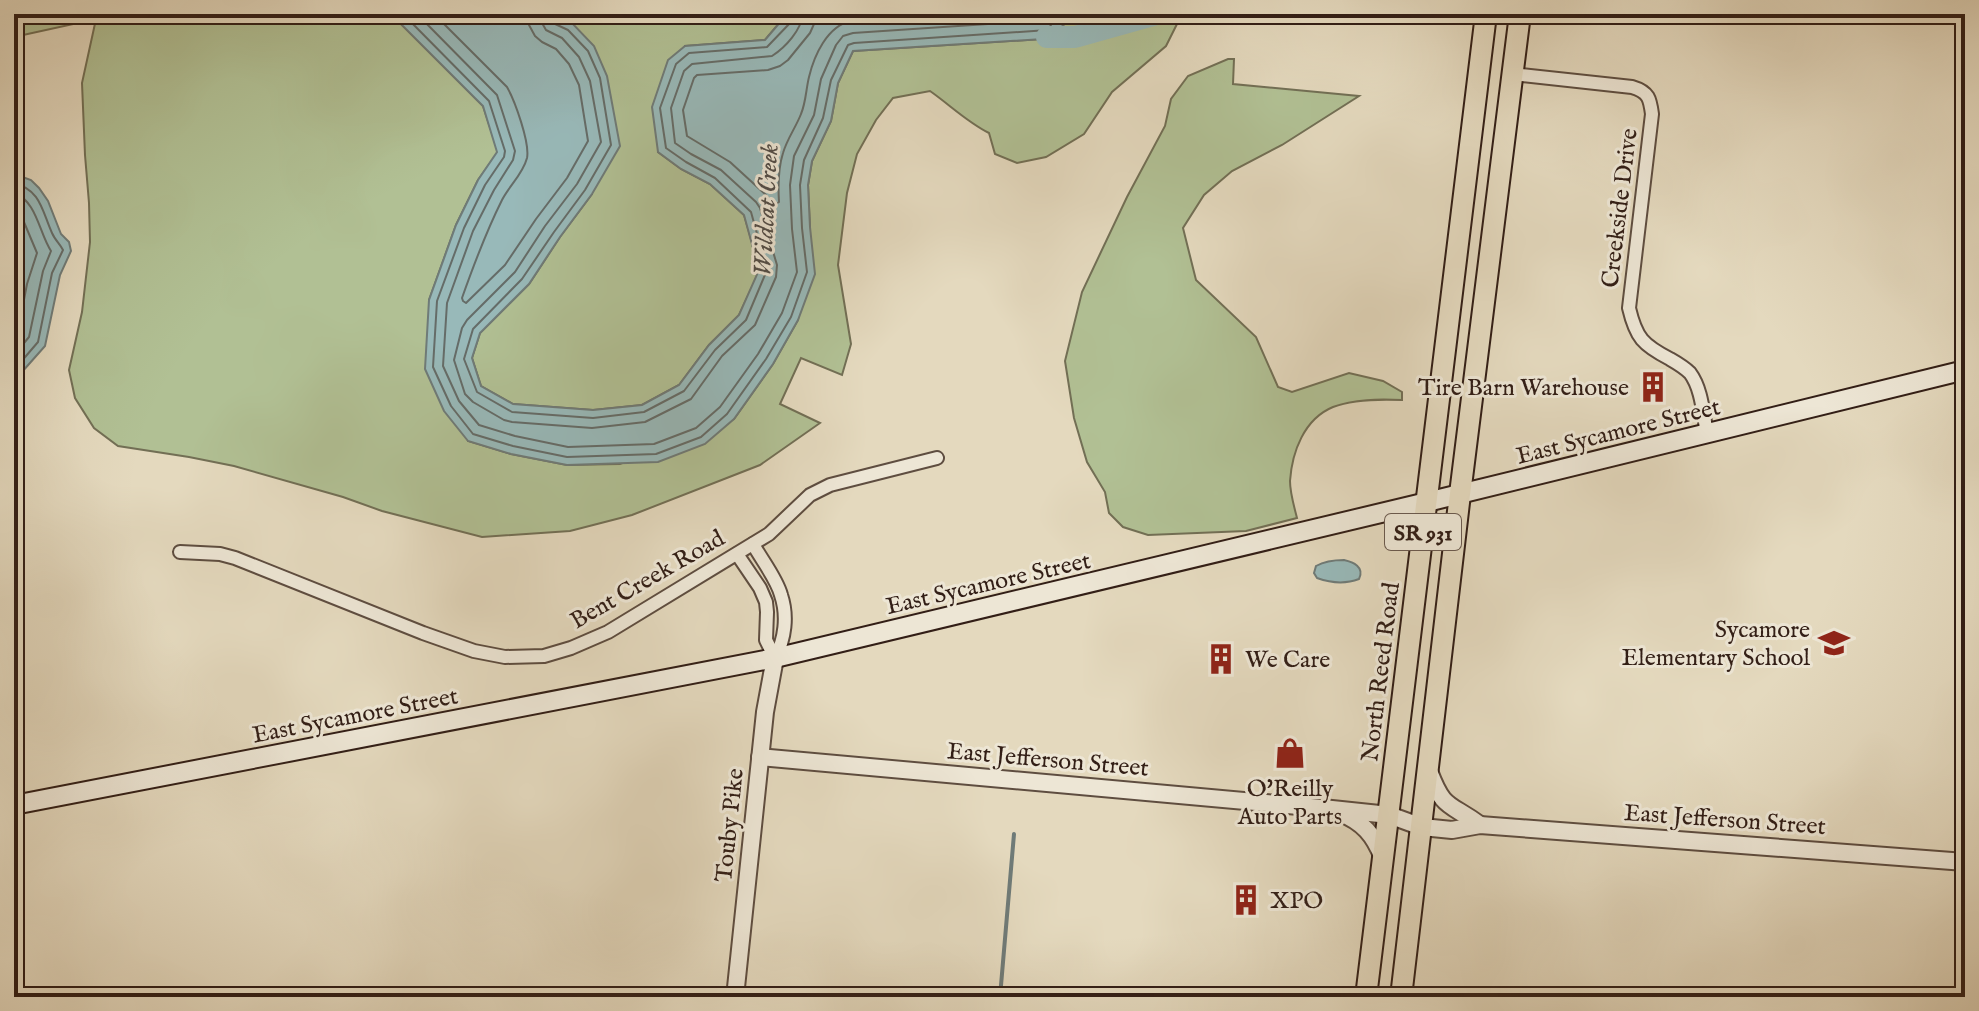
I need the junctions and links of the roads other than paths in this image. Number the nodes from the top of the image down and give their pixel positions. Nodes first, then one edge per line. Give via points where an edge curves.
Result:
1 (1486, 14) edge
2 (1520, 14) edge
3 (1513, 74) junction
4 (1965, 370) edge
5 (1707, 433) junction
6 (937, 458) dead end
7 (1460, 494) junction
8 (1427, 502) junction
9 (753, 544) junction
10 (180, 552) dead end
11 (737, 554) junction
12 (775, 658) junction
13 (760, 757) junction
14 (1429, 770) junction
15 (14, 805) edge
16 (1332, 809) junction
17 (1389, 815) junction
18 (1480, 825) junction
19 (1422, 827) junction
20 (1383, 859) junction
21 (1965, 862) edge
22 (735, 997) edge
23 (1366, 997) edge
24 (1401, 997) edge

1 - 8 main road, North Reed Road / SR 931
2 - 3 main road, SR 931
3 - 5 street, Creekside Drive via 1632,87 1650,99 1629,308 1641,340 1680,364 1694,380
3 - 7 main road, SR 931
4 - 5 main road, East Sycamore Street
5 - 7 main road, East Sycamore Street
6 - 9 street, Bent Creek Road via 830,485 810,495
7 - 8 main road, East Sycamore Street
7 - 14 main road, SR 931
8 - 12 main road, East Sycamore Street
8 - 17 main road, North Reed Road / SR 931
9 - 11 street, Bent Creek Road
9 - 12 street, Touby Pike via 781,594 784,636
10 - 11 street, Bent Creek Road via 235,558 423,633 505,657 544,656 608,632
11 - 12 street, Touby Pike via 766,602 766,640
12 - 13 street, Touby Pike
12 - 15 main road, East Sycamore Street
13 - 16 street, East Jefferson Street
13 - 22 street, Touby Pike
14 - 18 street, East Jefferson Street via 1444,802
14 - 19 main road, SR 931
16 - 17 street, East Jefferson Street
16 - 20 street, East Jefferson Street via 1364,826
17 - 19 street, East Jefferson Street
17 - 20 main road, North Reed Road / SR 931
18 - 19 street, East Jefferson Street via 1452,830
18 - 21 street, East Jefferson Street
19 - 24 main road, SR 931
20 - 23 main road, North Reed Road / SR 931

